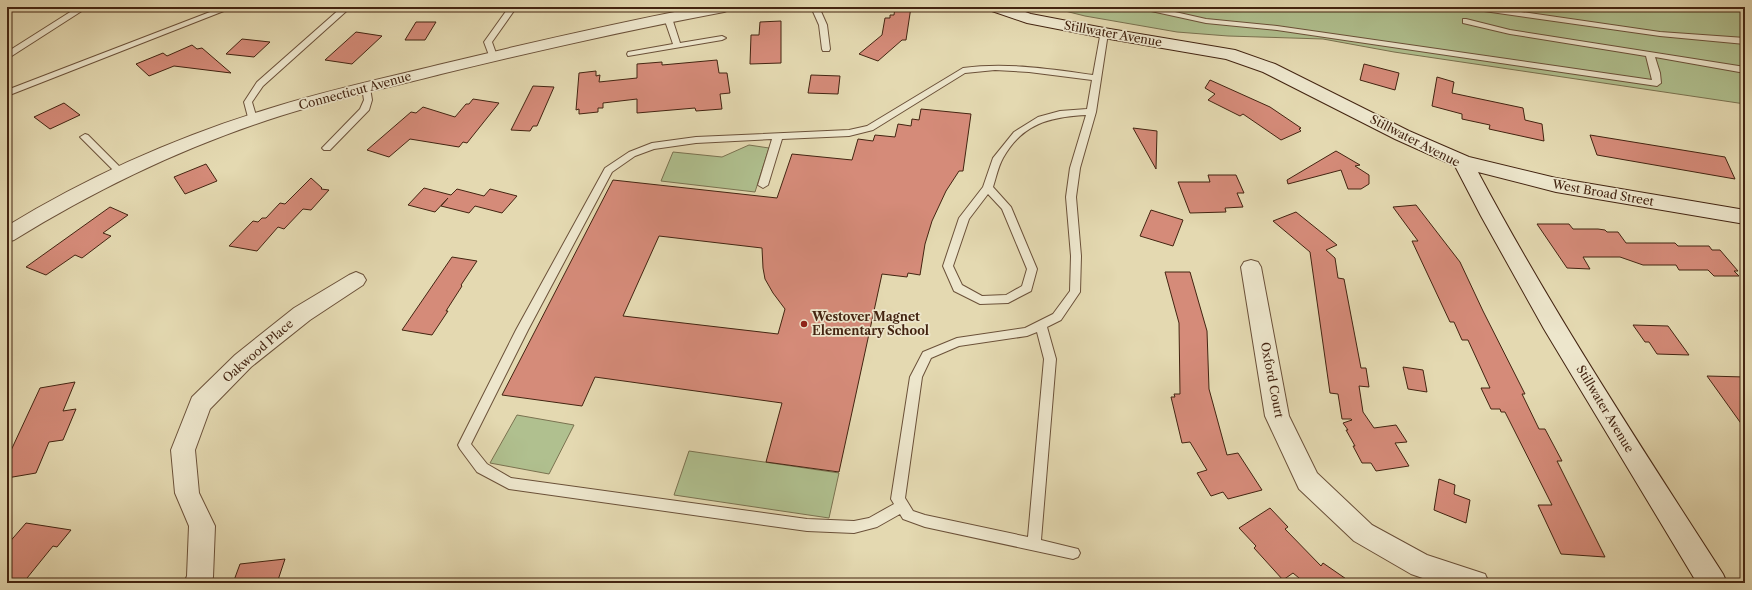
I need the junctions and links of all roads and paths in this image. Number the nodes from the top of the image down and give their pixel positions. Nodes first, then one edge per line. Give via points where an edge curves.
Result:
1 (84, 7) edge
2 (230, 7) edge
3 (347, 7) edge
4 (724, 7) edge
5 (815, 7) edge
6 (995, 7) edge
7 (1142, 7) edge
8 (1470, 7) edge
9 (512, 8) dead end
10 (699, 9) edge
11 (668, 18) junction
12 (1466, 21) dead end
13 (1104, 33) junction
14 (722, 38) dead end
15 (1745, 41) edge
16 (677, 45) junction
17 (826, 49) dead end
18 (631, 54) dead end
19 (1650, 54) junction
20 (7, 56) edge
21 (493, 56) junction
22 (1745, 70) edge
23 (1096, 78) junction
24 (7, 84) edge
25 (27, 85) junction
26 (366, 88) junction
27 (7, 93) edge
28 (1091, 112) junction
29 (252, 119) junction
30 (778, 136) junction
31 (86, 137) dead end
32 (326, 148) dead end
33 (1463, 162) junction
34 (120, 172) junction
35 (763, 185) dead end
36 (988, 188) junction
37 (1745, 217) edge
38 (7, 235) edge
39 (1251, 267) dead end
40 (356, 280) dead end
41 (1041, 325) junction
42 (902, 506) junction
43 (1034, 545) junction
44 (1073, 553) dead end
45 (197, 583) edge
46 (1476, 583) edge
47 (1713, 583) edge

1 - 20 lane
2 - 25 lane
3 - 29 lane via 260,84 248,102
4 - 10 street, Connecticut Avenue
5 - 17 lane via 823,25
6 - 13 main road, Stillwater Avenue via 1027,18
7 - 19 lane via 1206,21 1277,28 1657,83
8 - 15 lane via 1660,34
9 - 21 lane via 488,42
10 - 11 street, Connecticut Avenue
11 - 16 lane
11 - 21 street, Connecticut Avenue via 612,28
12 - 19 lane via 1510,32
13 - 23 lane
13 - 33 main road, Stillwater Avenue via 1229,54 1313,89 1402,136
14 - 16 lane
16 - 18 lane
19 - 22 lane
21 - 26 street, Connecticut Avenue
23 - 28 lane
23 - 30 lane via 997,67 979,68 963,71 870,128 849,133
24 - 25 lane
25 - 27 lane
26 - 29 street, Connecticut Avenue
26 - 32 lane via 368,100 364,110
28 - 36 lane via 1060,114 1041,120 1018,134 998,158
28 - 41 lane via 1075,168 1071,197 1076,256 1075,292 1057,317
29 - 34 street, Connecticut Avenue via 160,153
30 - 35 lane
30 - 42 lane via 696,140 652,146 632,154 608,170 464,445 482,468 509,483 807,525 854,527 872,523
31 - 34 lane
33 - 37 main road, West Broad Street via 1556,185
33 - 47 main road, Stillwater Avenue via 1537,299
34 - 38 street, Connecticut Avenue via 35,217
36 - 36 lane via 964,218 948,266 958,288 980,300 1008,299 1027,288 1032,269 1006,207
39 - 46 street, Oxford Court via 1277,416 1308,481 1363,533 1420,565
40 - 45 street, Oakwood Place via 302,314 243,361 200,404 183,450 187,493 202,526 200,577
41 - 42 lane via 1027,332 957,342 927,355 916,377 898,499
41 - 43 lane via 1050,359
42 - 43 lane via 908,515 925,521
43 - 44 lane

